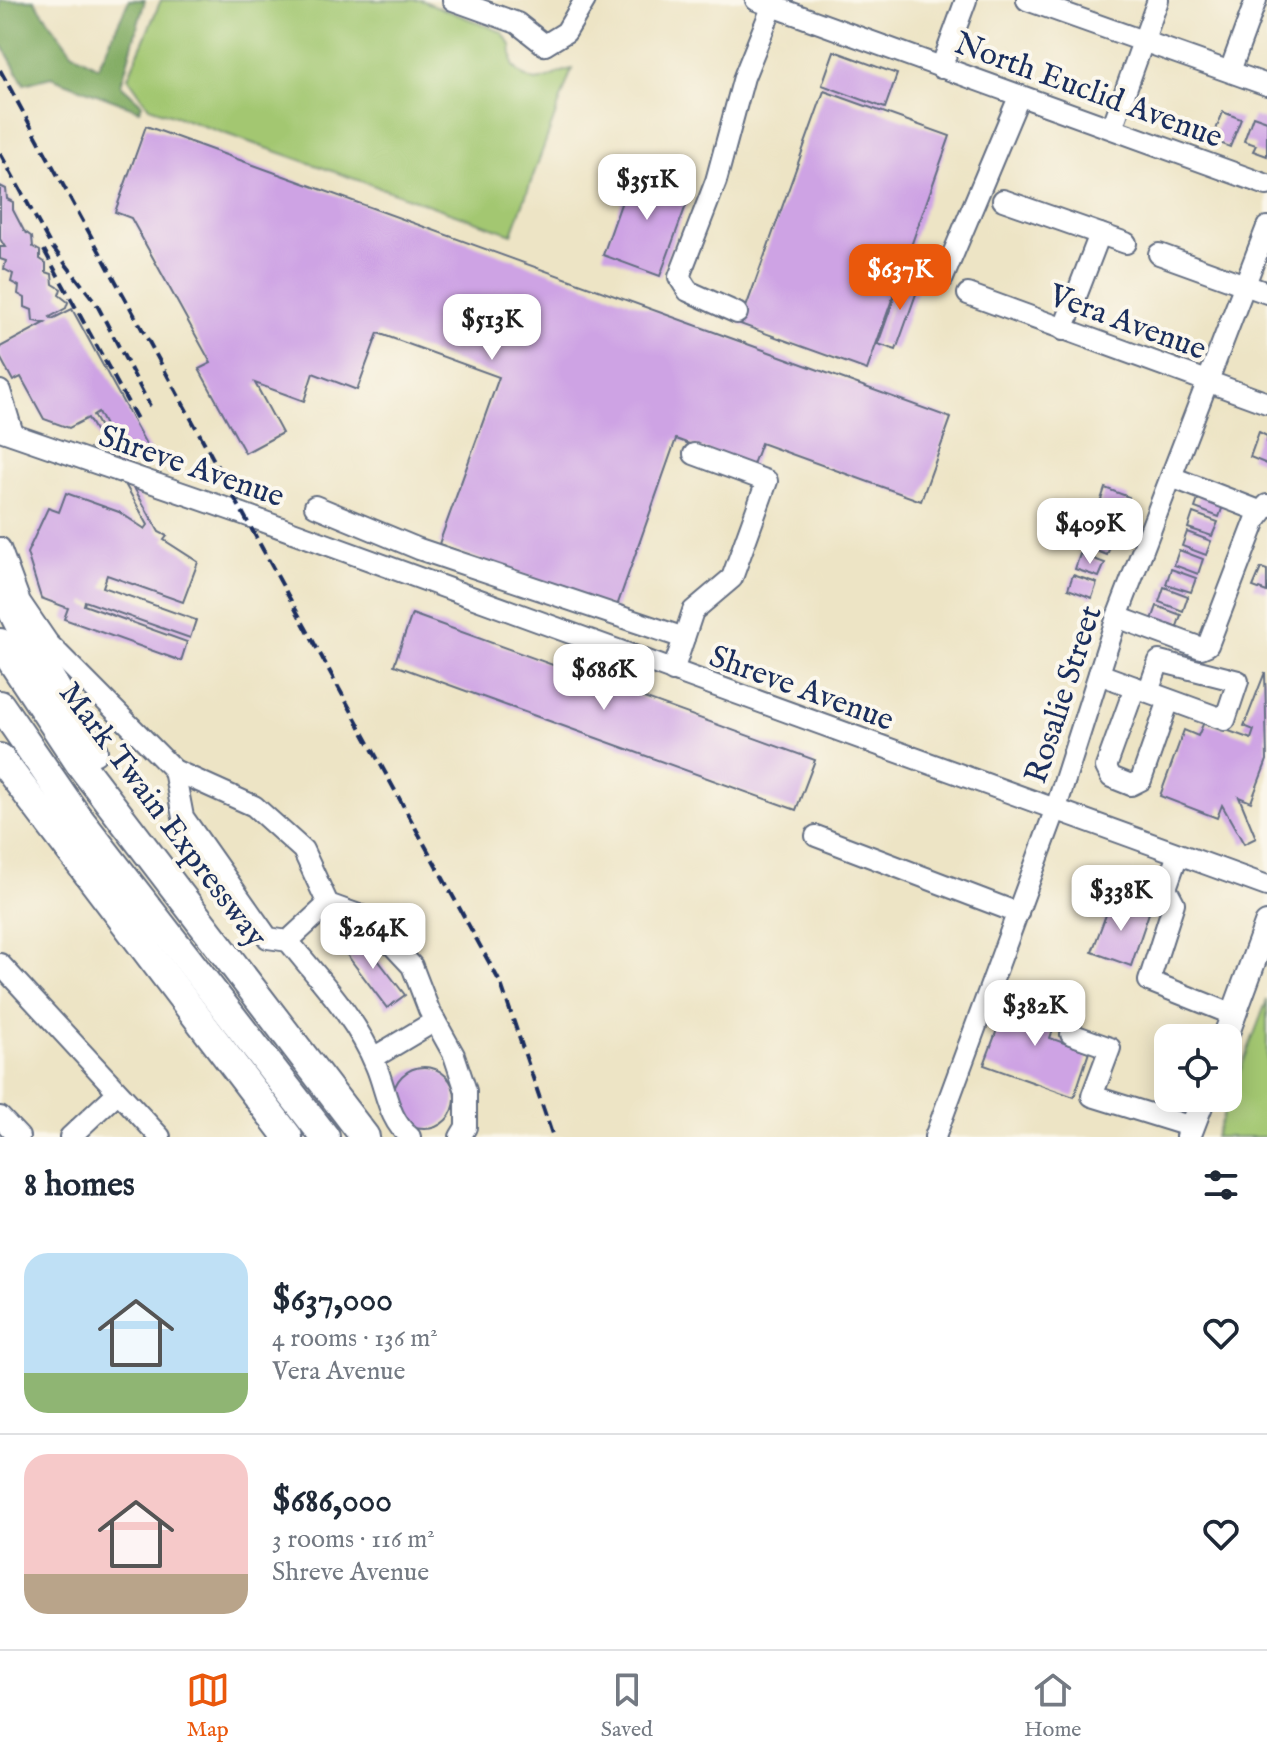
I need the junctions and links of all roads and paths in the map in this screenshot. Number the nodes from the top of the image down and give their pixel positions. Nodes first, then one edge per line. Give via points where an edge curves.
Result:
1 (453, 0) edge
2 (585, 0) edge
3 (966, 0) edge
4 (1027, 0) edge
5 (1158, 0) edge
6 (1256, 0) edge
7 (768, 2) edge
8 (1062, 6) edge
9 (1143, 40) junction
10 (941, 68) junction
11 (1230, 71) junction
12 (1267, 85) edge
13 (1019, 97) junction
14 (1112, 128) junction
15 (1267, 185) edge
16 (1003, 200) dead end
17 (1267, 227) edge
18 (1100, 234) junction
19 (1126, 243) dead end
20 (1159, 254) dead end
21 (943, 278) dead end
22 (1245, 285) junction
23 (1267, 293) edge
24 (968, 294) dead end
25 (737, 313) dead end
26 (1063, 330) junction
27 (1207, 382) junction
28 (0, 391) edge
29 (1267, 403) edge
30 (6, 432) edge
31 (694, 454) dead end
32 (1174, 478) junction
33 (315, 506) dead end
34 (1264, 508) edge
35 (0, 548) edge
36 (0, 586) edge
37 (1117, 617) junction
38 (684, 638) junction
39 (0, 643) edge
40 (673, 671) junction
41 (1099, 674) junction
42 (1142, 690) junction
43 (1169, 700) junction
44 (0, 705) edge
45 (0, 758) edge
46 (174, 770) junction
47 (1055, 811) junction
48 (133, 834) junction
49 (816, 836) dead end
50 (1178, 854) junction
51 (1267, 886) edge
52 (328, 904) junction
53 (1018, 913) junction
54 (1267, 924) edge
55 (288, 941) junction
56 (0, 964) edge
57 (1234, 1015) junction
58 (435, 1021) junction
59 (1230, 1024) edge
60 (1071, 1034) dead end
61 (373, 1058) junction
62 (117, 1093) junction
63 (1198, 1112) edge
64 (0, 1117) edge
65 (1190, 1132) edge
66 (19, 1137) edge
67 (70, 1137) edge
68 (160, 1137) edge
69 (288, 1137) edge
70 (325, 1137) edge
71 (365, 1137) edge
72 (410, 1137) edge
73 (460, 1137) edge
74 (935, 1137) edge

1 - 2 street via 517,23 545,45 566,32
3 - 10 street
4 - 8 street
5 - 9 street
6 - 11 street
7 - 10 street, North Euclid Avenue
7 - 25 street via 716,181 679,277 688,291
8 - 9 street
9 - 11 street
9 - 14 street
10 - 13 street, North Euclid Avenue
11 - 12 street
13 - 14 street, North Euclid Avenue
13 - 21 street
14 - 15 street, North Euclid Avenue
16 - 18 street
17 - 22 street, Rosalie Street
18 - 19 street
18 - 26 street
20 - 22 street
22 - 23 street
22 - 27 street, Rosalie Street
24 - 26 street, Vera Avenue
26 - 27 street, Vera Avenue
27 - 29 street, Vera Avenue
27 - 32 street, Rosalie Street
28 - 30 street
30 - 40 street, Shreve Avenue
31 - 38 street via 767,481 732,578 693,611
32 - 34 street
32 - 37 street, Rosalie Street
33 - 38 street via 419,549
34 - 37 street via 1208,645 1201,648
35 - 46 street via 33,625
36 - 48 highway via 111,779
37 - 41 street, Rosalie Street
38 - 40 street
39 - 48 highway, Mark Twain Expressway
40 - 47 street, Shreve Avenue
41 - 42 street
41 - 47 street, Rosalie Street
42 - 43 street
42 - 43 street via 1106,767 1111,777 1131,785 1141,780
42 - 43 street via 1159,661 1238,681 1225,720
44 - 70 highway via 69,805
45 - 69 highway
46 - 52 street via 254,806 303,850
46 - 55 street via 183,817 268,938
47 - 50 street, Shreve Avenue
47 - 53 street, Rosalie Street
48 - 71 highway, Mark Twain Expressway
49 - 53 street
50 - 51 street, Shreve Avenue
50 - 57 street via 1166,888 1174,903 1149,981
52 - 55 street
52 - 58 street via 367,918 412,966
53 - 74 street, Rosalie Street
54 - 57 main road
55 - 61 street via 363,1035
56 - 62 street
57 - 59 main road
58 - 61 street
58 - 73 street via 466,1091 466,1127
60 - 65 street via 1110,1048 1092,1096
61 - 72 street via 384,1098
62 - 67 street
62 - 68 street
63 - 65 main road
64 - 66 street

